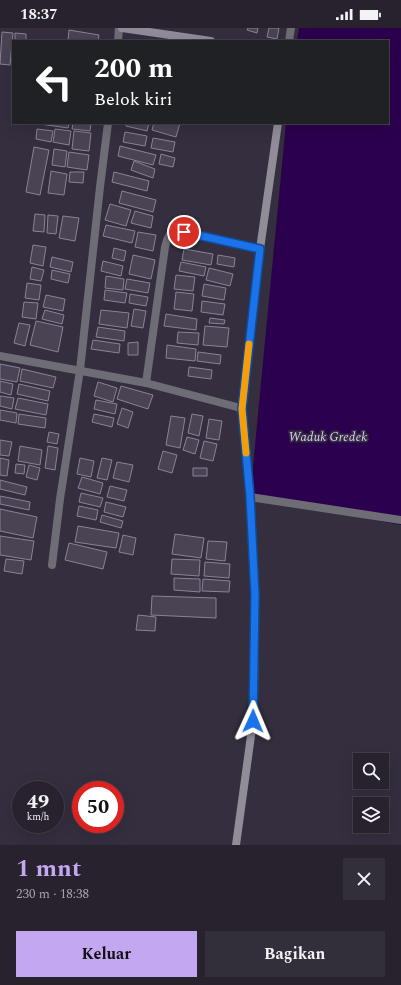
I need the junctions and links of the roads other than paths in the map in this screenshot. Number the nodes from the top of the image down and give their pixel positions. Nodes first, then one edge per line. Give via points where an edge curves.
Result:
1 (121, 28) edge
2 (291, 28) edge
3 (118, 40) edge
4 (204, 40) edge
5 (289, 40) edge
6 (108, 124) edge
7 (278, 124) edge
8 (260, 249) junction
9 (0, 356) edge
10 (80, 370) junction
11 (146, 383) junction
12 (242, 409) junction
13 (250, 496) junction
14 (401, 520) edge
15 (52, 565) dead end
16 (236, 845) edge

1 - 3 street
1 - 4 main road
2 - 5 street
6 - 10 street
7 - 8 main road
8 - 11 street via 184,232 170,234 165,247
8 - 12 main road
9 - 10 street
10 - 11 street
10 - 15 street
11 - 12 street
12 - 13 main road
13 - 14 street
13 - 16 main road via 255,595 253,721

